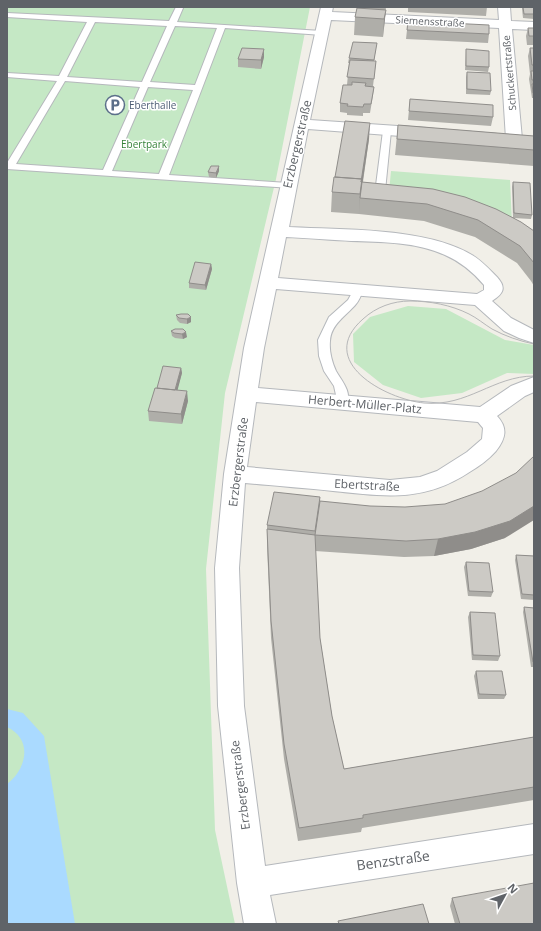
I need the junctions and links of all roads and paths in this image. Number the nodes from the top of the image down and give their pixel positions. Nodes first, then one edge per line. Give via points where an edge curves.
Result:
1 (20, 7) edge
2 (504, 7) edge
3 (179, 8) dead end
4 (326, 11) edge
5 (11, 15) edge
6 (92, 20) junction
7 (171, 24) junction
8 (7, 25) edge
9 (505, 25) junction
10 (222, 26) junction
11 (534, 26) edge
12 (322, 33) junction
13 (7, 75) edge
14 (62, 79) junction
15 (145, 84) junction
16 (198, 88) junction
17 (302, 124) junction
18 (387, 131) junction
19 (443, 134) edge
20 (498, 138) edge
21 (8, 166) edge
22 (106, 173) junction
23 (163, 177) junction
24 (288, 186) junction
25 (401, 195) edge
26 (278, 231) junction
27 (267, 283) junction
28 (358, 291) junction
29 (480, 300) junction
30 (534, 337) edge
31 (534, 384) edge
32 (246, 394) junction
33 (342, 401) junction
34 (484, 415) junction
35 (235, 474) junction
36 (534, 839) edge
37 (252, 883) junction
38 (260, 924) edge

1 - 5 lane
2 - 9 street, Schuckertstraße
3 - 7 lane
4 - 9 street, Siemensstraße
4 - 12 street, Erzbergerstraße
5 - 6 lane
5 - 8 lane
6 - 7 lane
6 - 14 lane
7 - 10 lane
7 - 15 lane
9 - 11 street, Siemensstraße
9 - 20 street, Schuckertstraße via 521,140
10 - 12 lane
10 - 16 lane
12 - 17 street, Erzbergerstraße
13 - 14 lane
14 - 15 lane
14 - 21 lane
15 - 16 lane
15 - 22 lane
16 - 23 lane
17 - 18 street
17 - 24 street, Erzbergerstraße
18 - 19 street
18 - 25 lane via 380,193
21 - 22 lane
22 - 23 lane
23 - 24 lane
24 - 26 street, Erzbergerstraße
26 - 27 street, Erzbergerstraße
26 - 29 street via 410,240 444,248 478,268 493,284 493,292
27 - 28 street
27 - 32 street, Erzbergerstraße
28 - 29 street
28 - 33 lane via 352,302 333,320 324,340 325,356 330,371 340,386
29 - 30 street via 498,319
31 - 34 street via 518,390
32 - 33 street, Herbert-Müller-Platz
32 - 35 street, Erzbergerstraße
33 - 34 street, Herbert-Müller-Platz
34 - 35 street, Ebertstraße via 494,426 493,439 481,453 432,482 390,488
35 - 37 street, Erzbergerstraße via 227,568 231,706
36 - 37 street, Benzstraße
37 - 38 street, Erzbergerstraße

